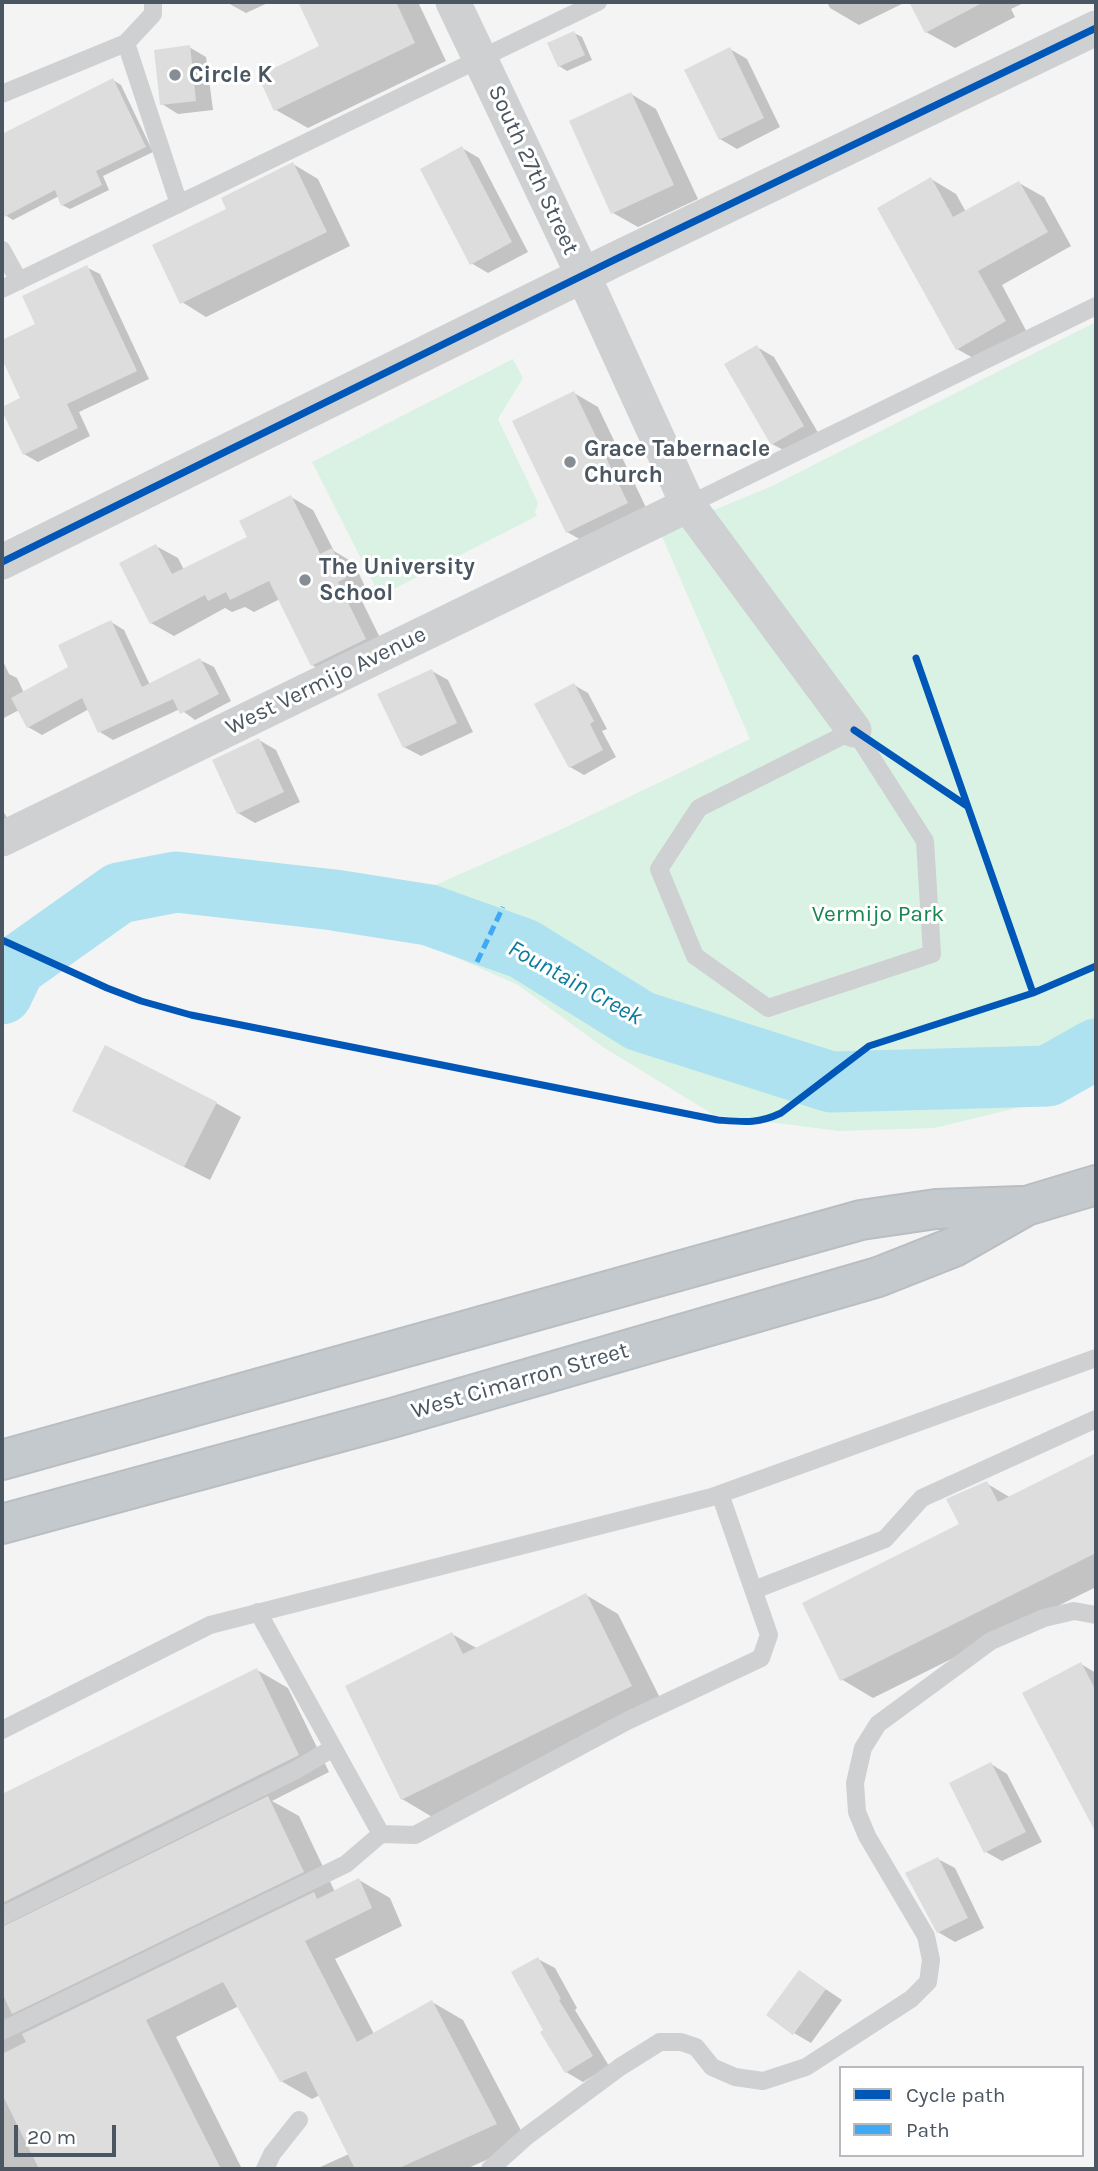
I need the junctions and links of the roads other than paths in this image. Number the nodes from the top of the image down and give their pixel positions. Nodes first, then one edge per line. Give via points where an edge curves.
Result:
1 (153, 2) edge
2 (453, 2) edge
3 (597, 2) edge
4 (1096, 28) edge
5 (126, 43) junction
6 (480, 59) junction
7 (2, 94) edge
8 (179, 204) junction
9 (2, 250) edge
10 (583, 275) junction
11 (19, 281) junction
12 (2, 289) edge
13 (1096, 306) edge
14 (688, 505) junction
15 (2, 562) edge
16 (854, 730) junction
17 (2, 839) edge
18 (1096, 1185) edge
19 (1026, 1206) junction
20 (1096, 1358) edge
21 (1096, 1419) edge
22 (2, 1460) edge
23 (720, 1494) junction
24 (2, 1524) edge
25 (754, 1590) junction
26 (258, 1612) junction
27 (1096, 1615) edge
28 (2, 1730) edge
29 (334, 1748) junction
30 (381, 1834) junction
31 (2, 1916) edge
32 (2, 2031) edge
33 (299, 2120) dead end
34 (265, 2169) edge
35 (490, 2169) edge

1 - 5 lane via 153,14
2 - 6 street, South 27th Street
3 - 6 lane
4 - 10 street
5 - 7 lane
5 - 8 lane
6 - 8 lane
6 - 10 street, South 27th Street
8 - 11 lane
9 - 11 lane
10 - 14 street, South 27th Street
10 - 15 street
11 - 12 lane
13 - 14 lane
14 - 16 street, South 27th Street
14 - 17 street, West Vermijo Avenue
16 - 16 lane via 925,841 932,954 768,1008 695,956 659,869 699,808
18 - 19 highway, West Cimarron Street
19 - 22 highway, West Cimarron Street via 936,1209 861,1220
19 - 24 highway, West Cimarron Street via 954,1247 878,1277 392,1418
20 - 23 lane
21 - 25 lane via 922,1498 885,1539
23 - 25 lane
23 - 26 lane
25 - 30 lane via 769,1635 761,1658 627,1721 415,1835
26 - 28 lane via 210,1625
26 - 29 lane
27 - 35 lane via 1074,1611 1044,1618 991,1641 878,1724 863,1748 855,1783 857,1812 926,1936 931,1961 928,1982 911,1999 806,2067 763,2081 735,2077 712,2067 696,2047 660,2042 527,2136
29 - 30 lane
29 - 31 lane
30 - 32 lane via 346,1864
33 - 34 lane

